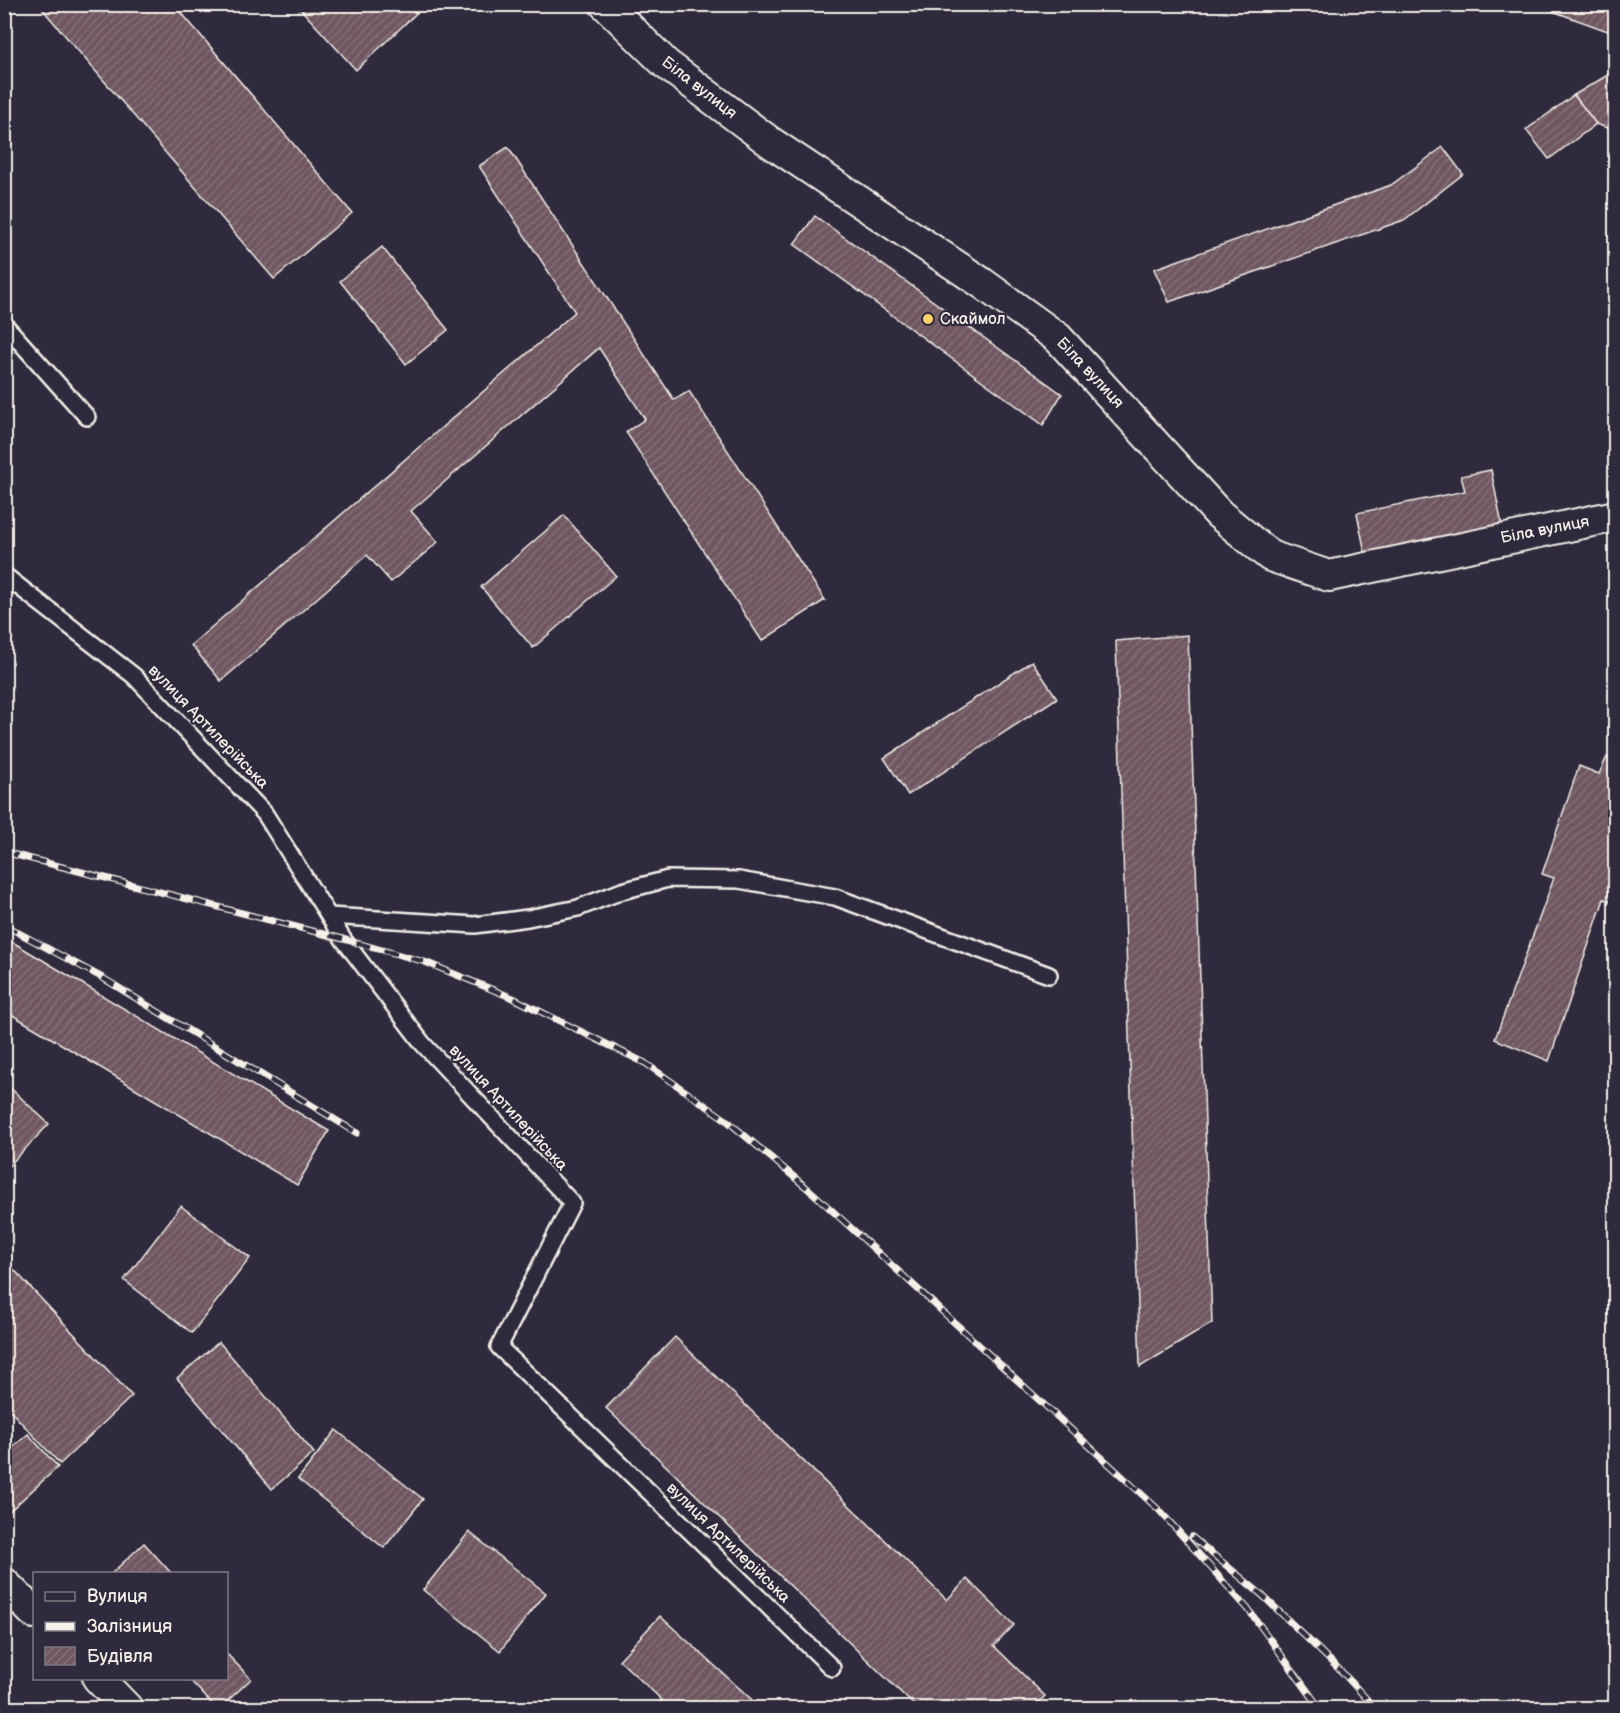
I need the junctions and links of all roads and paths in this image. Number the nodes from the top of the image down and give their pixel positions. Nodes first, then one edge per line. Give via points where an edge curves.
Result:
1 (605, 4) edge
2 (4, 324) edge
3 (87, 417) dead end
4 (1616, 516) edge
5 (4, 575) edge
6 (329, 916) junction
7 (1049, 975) dead end
8 (4, 1583) edge
9 (33, 1612) edge
10 (832, 1668) dead end
11 (100, 1680) edge
12 (127, 1708) edge

1 - 4 street, Біла вулиця via 666,64 770,142 1059,338 1219,514 1270,556 1329,576
2 - 3 lane
5 - 6 lane, вулиця Артилерійська via 142,684 265,814
6 - 7 lane via 476,925 578,908 668,879 739,880 835,897
6 - 10 lane, вулиця Артилерійська via 423,1044 572,1203 499,1347
8 - 9 street
11 - 12 street

